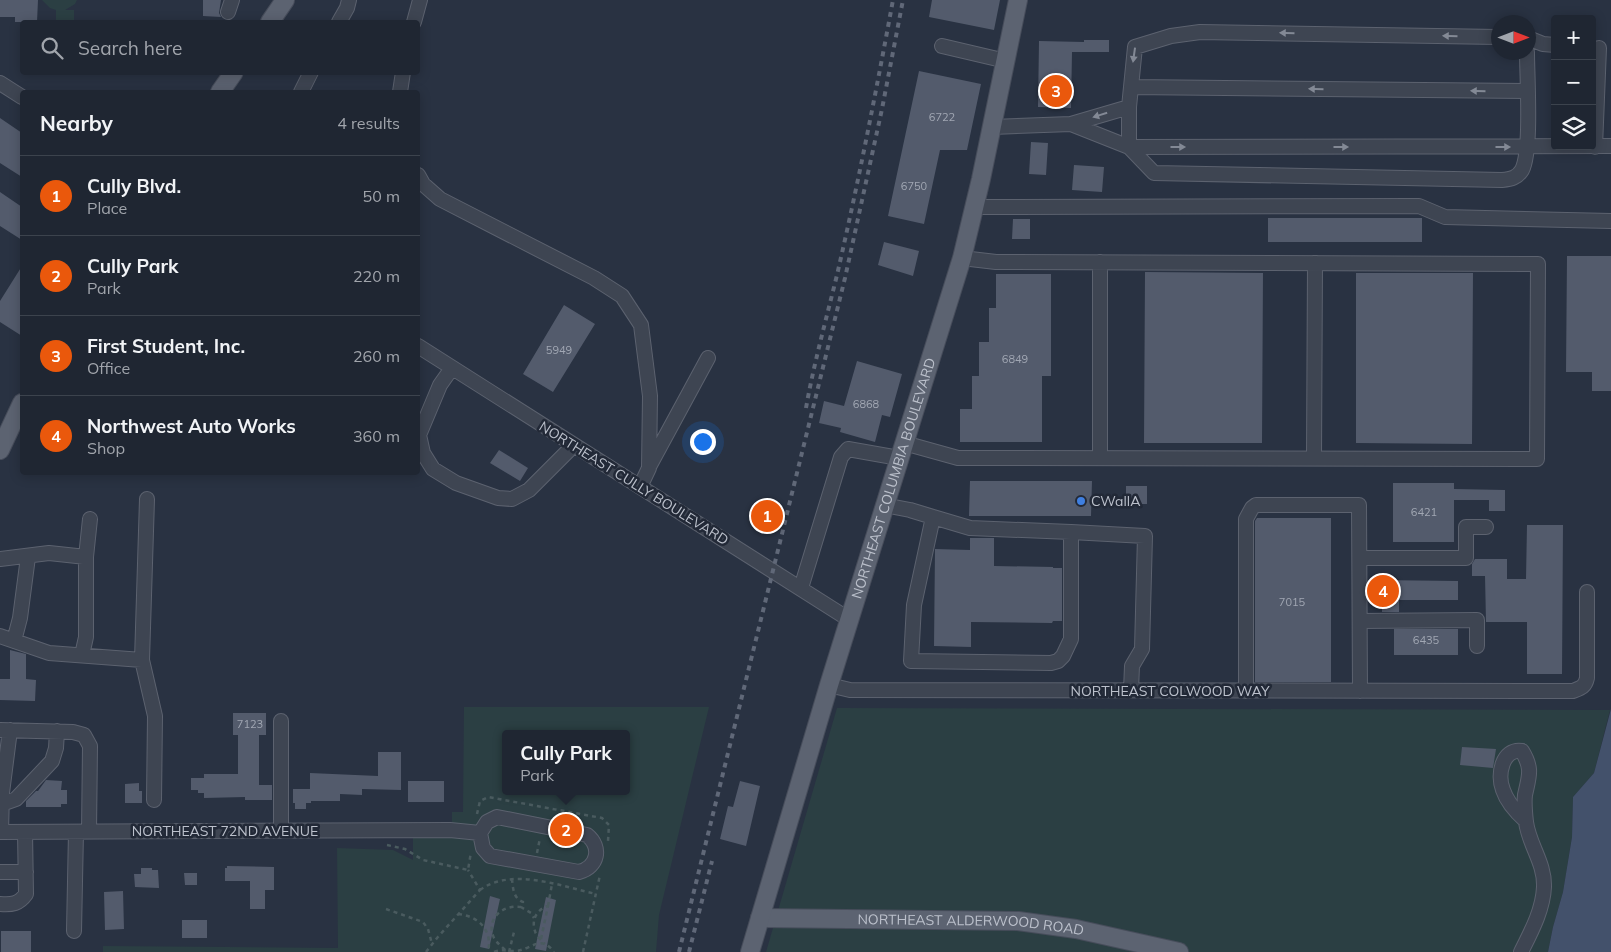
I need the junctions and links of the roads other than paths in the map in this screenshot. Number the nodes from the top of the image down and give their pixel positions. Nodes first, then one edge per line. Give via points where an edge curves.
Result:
1 (285, 0) edge
2 (349, 0) edge
3 (420, 0) edge
4 (1018, 0) edge
5 (271, 20) edge
6 (340, 20) edge
7 (415, 20) edge
8 (1491, 37) edge
9 (1536, 41) edge
10 (1551, 45) edge
11 (942, 46) dead end
12 (1601, 49) edge
13 (1527, 60) edge
14 (1006, 61) junction
15 (232, 75) edge
16 (310, 75) edge
17 (403, 75) edge
18 (0, 83) edge
19 (1131, 87) junction
20 (221, 90) edge
21 (302, 90) edge
22 (400, 90) edge
23 (1527, 91) junction
24 (20, 96) edge
25 (1129, 107) junction
26 (1071, 124) junction
27 (992, 127) junction
28 (1596, 130) edge
29 (1551, 146) edge
30 (1596, 146) edge
31 (1611, 146) edge
32 (1129, 147) junction
33 (1527, 147) junction
34 (420, 179) edge
35 (975, 207) junction
36 (1611, 221) edge
37 (962, 258) junction
38 (1100, 262) junction
39 (1315, 263) junction
40 (420, 347) edge
41 (708, 358) dead end
42 (452, 368) junction
43 (20, 407) edge
44 (420, 433) edge
45 (420, 440) edge
46 (574, 445) junction
47 (0, 450) edge
48 (901, 450) junction
49 (1100, 458) junction
50 (1314, 458) junction
51 (649, 468) junction
52 (640, 487) junction
53 (147, 499) dead end
54 (884, 505) junction
55 (933, 517) junction
56 (90, 519) dead end
57 (1486, 527) dead end
58 (1071, 532) junction
59 (28, 557) junction
60 (86, 558) junction
61 (1360, 558) junction
62 (0, 559) edge
63 (801, 588) junction
64 (1587, 592) dead end
65 (850, 620) junction
66 (1360, 621) junction
67 (0, 636) edge
68 (14, 641) junction
69 (1477, 646) dead end
70 (82, 655) junction
71 (142, 660) junction
72 (829, 685) junction
73 (1131, 690) junction
74 (1246, 691) junction
75 (1360, 691) junction
76 (282, 721) dead end
77 (5, 730) edge
78 (57, 731) junction
79 (154, 800) dead end
80 (2, 804) junction
81 (1526, 822) dead end
82 (281, 831) junction
83 (1, 832) edge
84 (25, 832) junction
85 (82, 832) junction
86 (480, 833) junction
87 (0, 872) edge
88 (26, 872) junction
89 (0, 904) edge
90 (760, 918) junction
91 (74, 931) dead end
92 (750, 952) edge
93 (1179, 952) edge
94 (1521, 952) edge

1 - 5 main road
2 - 6 street
3 - 7 street
4 - 14 main road, NORTHEAST COLUMBIA BOULEVARD
8 -> 19 street via 1200,32 1171,36 1135,47
9 - 10 street
11 - 14 street
12 - 28 street
13 - 23 street
14 - 27 main road, NORTHEAST COLUMBIA BOULEVARD
15 - 20 main road
16 - 21 street
17 - 22 street
18 - 24 street
23 -> 19 street
19 - 25 street
23 - 33 street
25 -> 26 street
25 - 32 street
26 - 27 street
26 - 32 street
27 - 35 main road, NORTHEAST COLUMBIA BOULEVARD
29 - 33 street
30 - 31 street
32 -> 33 street
32 - 33 street via 1154,173 1502,180 1521,172
34 - 51 street via 440,199 594,278 622,296 641,326 650,396
35 - 36 street via 1419,206 1445,218
35 - 37 main road, NORTHEAST COLUMBIA BOULEVARD
37 - 38 street via 996,262
37 - 48 main road, NORTHEAST COLUMBIA BOULEVARD
38 - 39 street
38 - 49 street
39 - 50 street
39 - 50 street via 1538,264 1538,429 1537,459
40 - 42 street, NORTHEAST CULLY BOULEVARD
41 - 51 street
42 - 44 street via 440,384
42 - 46 street, NORTHEAST CULLY BOULEVARD
43 - 47 main road
45 - 46 street via 423,453 433,469 456,483 498,498 512,499 529,490
46 - 52 street, NORTHEAST CULLY BOULEVARD
48 - 49 street via 958,458
48 - 54 main road, NORTHEAST COLUMBIA BOULEVARD
48 - 63 street via 848,449 841,457
49 - 50 street
51 - 52 street
52 - 63 street, NORTHEAST CULLY BOULEVARD
53 - 71 street
54 - 55 street
54 - 65 main road, NORTHEAST COLUMBIA BOULEVARD
55 - 58 street via 970,528
55 - 58 street via 914,606 912,661 1058,661 1070,639
56 - 60 street
57 - 61 street via 1466,527 1466,558
58 - 73 street via 1145,536 1142,649 1132,666
59 - 60 street via 49,553
59 - 62 street
59 - 68 street
60 - 70 street via 86,637
61 - 66 street
61 - 74 street via 1359,505 1256,505 1252,508 1246,519
63 - 65 street, NORTHEAST CULLY BOULEVARD
64 - 75 street, NORTHEAST COLWOOD WAY via 1587,678 1582,688 1573,691
65 - 72 main road, NORTHEAST COLUMBIA BOULEVARD
66 - 69 street via 1477,620
66 - 75 street
67 - 68 street
68 - 70 street via 49,653
70 - 71 street
71 - 79 street via 155,716
72 - 73 street, NORTHEAST COLWOOD WAY via 850,690
72 - 90 main road, NORTHEAST COLUMBIA BOULEVARD
73 - 74 street, NORTHEAST COLWOOD WAY
74 - 75 street, NORTHEAST COLWOOD WAY
76 - 82 street
77 - 78 street
77 - 80 street
78 - 80 street via 52,761 16,799
78 - 85 street via 84,736 90,746
80 - 83 street
81 - 94 street via 1542,868 1544,888 1534,927
82 - 85 street, NORTHEAST 72ND AVENUE
82 - 86 street, NORTHEAST 72ND AVENUE via 450,830
83 - 84 street, NORTHEAST 72ND AVENUE
84 - 85 street, NORTHEAST 72ND AVENUE
84 - 88 street
85 - 91 street
86 - 86 street via 487,822 497,817 543,825 587,834 595,844 596,856 590,867 579,872 490,856 483,848
87 - 88 street
88 - 89 street via 26,894 21,901
90 - 92 main road, NORTHEAST COLUMBIA BOULEVARD
90 - 93 main road, NORTHEAST ALDERWOOD ROAD via 1018,921 1076,929

